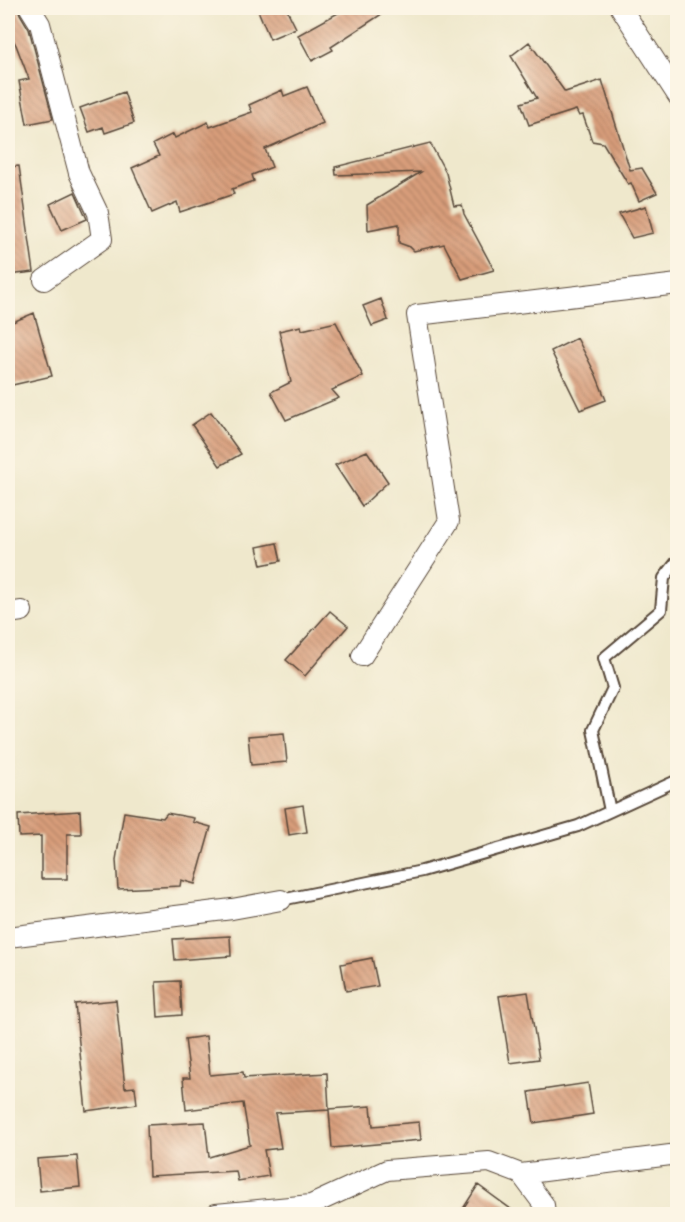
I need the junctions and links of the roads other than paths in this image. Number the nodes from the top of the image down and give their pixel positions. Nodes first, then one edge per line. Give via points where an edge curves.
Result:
1 (30, 8) edge
2 (621, 8) edge
3 (678, 96) edge
4 (44, 280) dead end
5 (678, 284) edge
6 (678, 560) edge
7 (362, 657) dead end
8 (678, 780) edge
9 (610, 811) junction
10 (281, 900) joint
11 (8, 937) edge
12 (678, 1154) edge
13 (521, 1174) junction
14 (216, 1215) edge
15 (545, 1215) edge

1 - 4 street via 40,24 79,173 98,213 102,239
2 - 3 street
5 - 7 street via 417,315 449,521
6 - 9 lane via 664,578 661,610 604,657 613,688 593,730
8 - 9 lane
9 - 10 lane via 578,826 422,871
10 - 11 street
12 - 13 street
13 - 14 street via 489,1162 387,1170 311,1205
13 - 15 street via 544,1205

